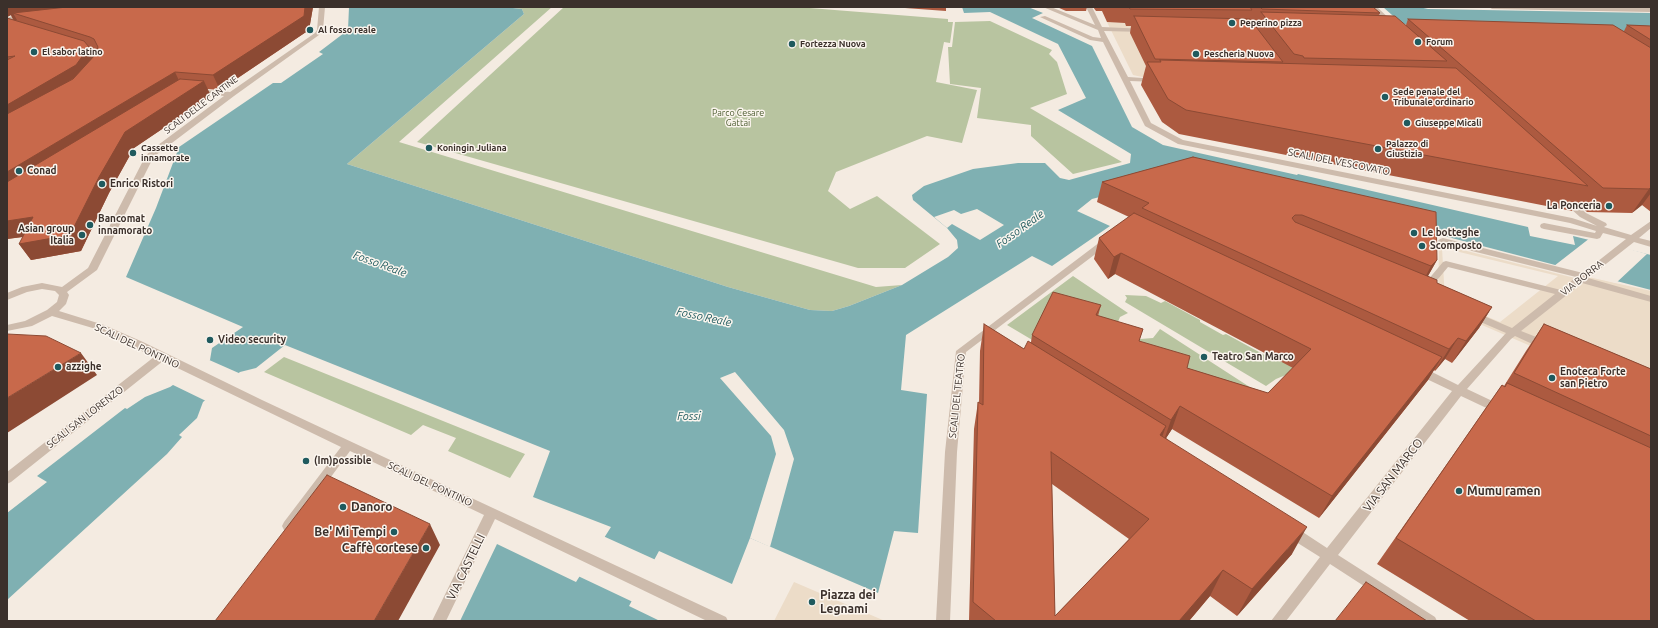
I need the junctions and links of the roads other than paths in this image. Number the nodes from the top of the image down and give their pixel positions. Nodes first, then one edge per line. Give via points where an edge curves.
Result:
1 (41, 7) edge
2 (322, 7) edge
3 (1046, 7) edge
4 (1089, 7) edge
5 (1373, 7) edge
6 (1492, 7) edge
7 (1651, 8) edge
8 (1043, 17) dead end
9 (7, 20) edge
10 (15, 24) edge
11 (7, 25) edge
12 (1396, 28) edge
13 (1100, 29) junction
14 (1149, 30) edge
15 (1106, 40) junction
16 (1125, 79) junction
17 (1165, 80) edge
18 (186, 90) edge
19 (231, 94) junction
20 (1560, 194) edge
21 (1651, 224) edge
22 (1544, 226) dead end
23 (1601, 230) junction
24 (1112, 237) edge
25 (1632, 239) junction
26 (1443, 241) dead end
27 (1651, 244) edge
28 (1583, 277) junction
29 (62, 291) junction
30 (1562, 293) junction
31 (9, 295) edge
32 (1433, 298) edge
33 (1651, 299) edge
34 (1465, 311) edge
35 (51, 312) junction
36 (7, 328) edge
37 (1512, 332) junction
38 (980, 334) junction
39 (994, 343) edge
40 (1557, 350) edge
41 (162, 356) junction
42 (1409, 366) edge
43 (1460, 390) junction
44 (1510, 414) edge
45 (348, 446) junction
46 (7, 479) edge
47 (498, 515) junction
48 (1277, 523) edge
49 (280, 537) edge
50 (1329, 556) junction
51 (439, 621) edge
52 (721, 621) edge
53 (943, 621) edge
54 (1278, 621) edge
55 (1430, 621) edge

1 - 9 street
2 - 19 street, SCALI DELLE CANTINE via 320,30 317,34
3 - 13 street
4 - 13 street, SCALI DEL VESCOVATO
5 - 12 street
6 - 7 street
8 - 15 street via 1092,39
10 - 11 street
13 - 14 street
13 - 15 street, SCALI DEL VESCOVATO
15 - 16 street, SCALI DEL VESCOVATO
16 - 17 street
16 - 23 street, SCALI DEL VESCOVATO via 1148,124 1181,142 1572,221
18 - 19 street
19 - 29 street, SCALI DELLE CANTINE via 153,153 92,270
20 - 25 street via 1583,215
21 - 25 street, VIA BORRA
22 - 23 street via 1597,236
23 - 25 street, SCALI DEL VESCOVATO
24 - 38 street, SCALI DEL TEATRO
25 - 27 street
25 - 28 street, VIA BORRA
26 - 28 street
28 - 30 street, VIA BORRA
28 - 33 street
29 - 31 street via 42,286
29 - 35 street via 64,295 61,304
30 - 32 street via 1446,264 1418,292
30 - 37 street, VIA BORRA
34 - 37 street
35 - 36 street via 28,324
35 - 41 street, SCALI DEL PONTINO via 100,327
37 - 40 street
37 - 43 street, VIA SAN MARCO
38 - 39 street
38 - 53 street, SCALI DEL TEATRO via 961,350 951,452
41 - 45 street, SCALI DEL PONTINO
41 - 46 street, SCALI SAN LORENZO
42 - 43 street
43 - 44 street
43 - 50 street, VIA SAN MARCO
45 - 47 street, SCALI DEL PONTINO
45 - 49 street
47 - 51 street, VIA CASTELLI
47 - 52 street, SCALI DEL PONTINO
48 - 50 street
50 - 54 street, VIA SAN MARCO
50 - 55 street

